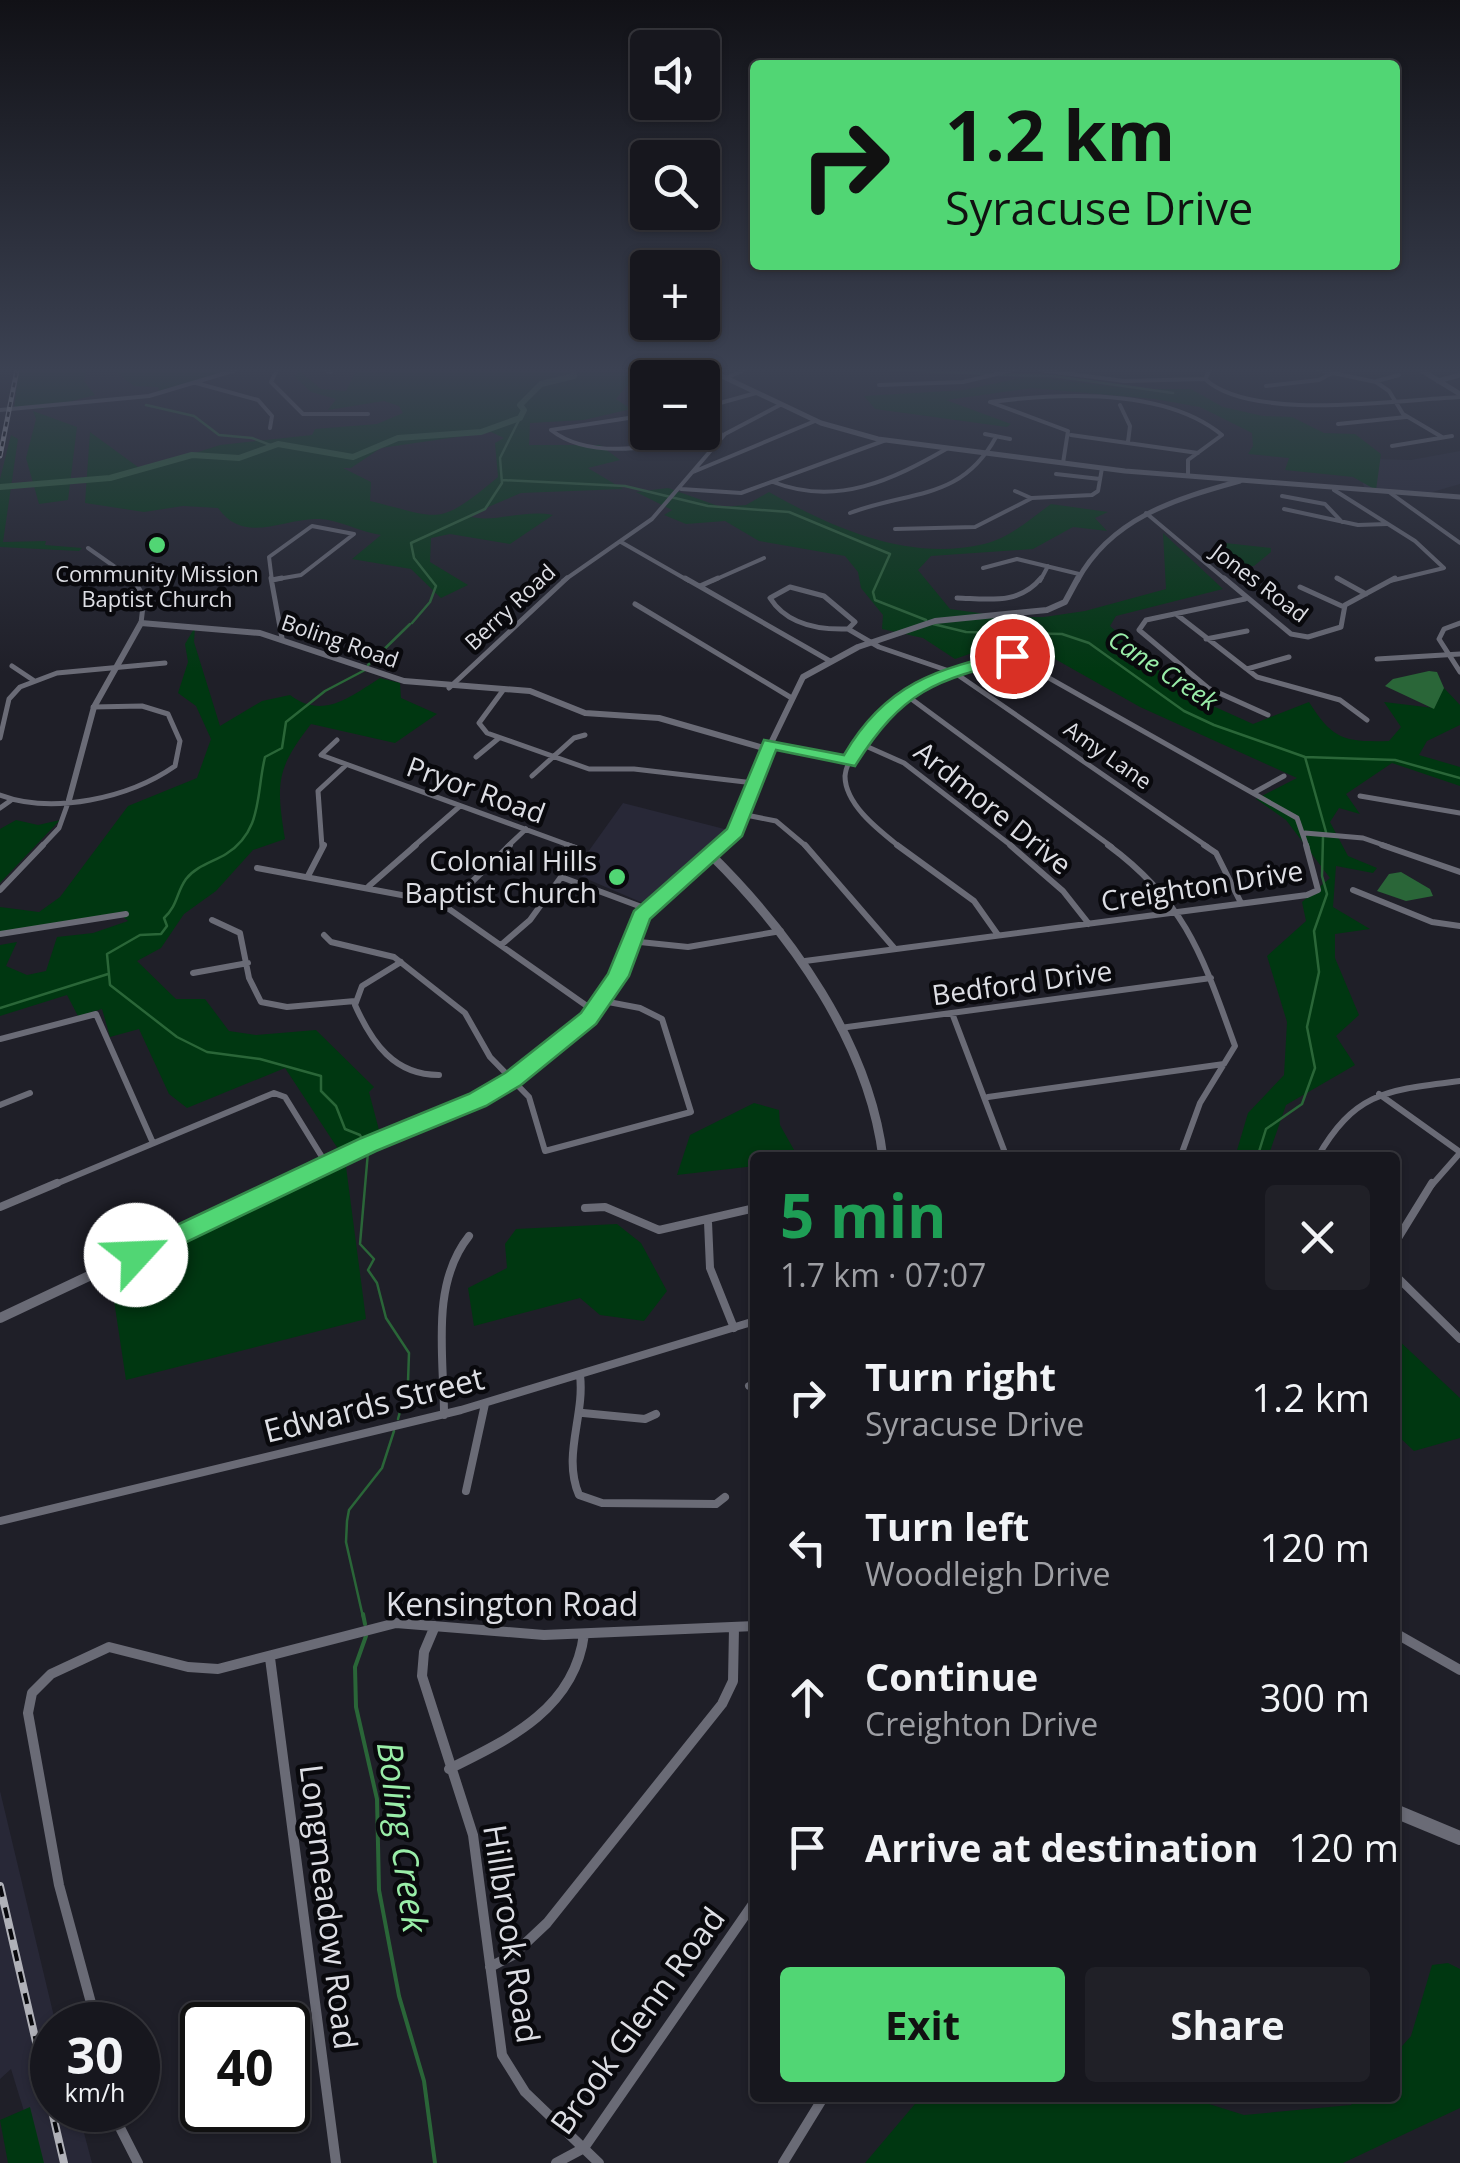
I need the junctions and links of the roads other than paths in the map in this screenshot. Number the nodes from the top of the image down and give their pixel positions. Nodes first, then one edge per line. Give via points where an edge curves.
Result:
1 (803, 471) edge
2 (895, 471) edge
3 (977, 471) edge
4 (1101, 471) edge
5 (1134, 471) edge
6 (1188, 471) edge
7 (693, 472) edge
8 (1056, 474) dead end
9 (1188, 476) junction
10 (1100, 479) junction
11 (773, 482) junction
12 (1236, 484) junction
13 (1303, 487) junction
14 (1334, 490) junction
15 (1014, 491) dead end
16 (1389, 492) junction
17 (676, 493) junction
18 (1282, 496) dead end
19 (1460, 497) edge
20 (1032, 498) junction
21 (1303, 498) junction
22 (1284, 509) dead end
23 (850, 513) dead end
24 (1145, 513) junction
25 (964, 519) dead end
26 (1342, 522) junction
27 (1388, 524) junction
28 (975, 527) junction
29 (895, 529) dead end
30 (621, 542) junction
31 (1460, 542) edge
32 (88, 548) dead end
33 (764, 558) dead end
34 (1048, 566) junction
35 (983, 568) dead end
36 (1079, 574) junction
37 (1337, 578) dead end
38 (272, 580) junction
39 (699, 587) junction
40 (1300, 587) dead end
41 (1368, 595) junction
42 (957, 598) dead end
43 (1246, 598) junction
44 (635, 604) dead end
45 (1344, 608) junction
46 (1175, 614) junction
47 (1460, 623) edge
48 (141, 624) junction
49 (848, 629) junction
50 (1247, 631) dead end
51 (282, 638) junction
52 (1204, 639) junction
53 (871, 642) junction
54 (1447, 654) junction
55 (1460, 654) edge
56 (1289, 657) dead end
57 (1377, 659) dead end
58 (830, 662) junction
59 (165, 663) dead end
60 (12, 666) dead end
61 (108, 670) junction
62 (1246, 670) junction
63 (947, 671) junction
64 (1460, 672) edge
65 (34, 680) junction
66 (449, 688) junction
67 (504, 690) junction
68 (906, 696) junction
69 (790, 697) junction
70 (93, 707) junction
71 (1268, 715) dead end
72 (1367, 720) dead end
73 (585, 735) dead end
74 (0, 738) edge
75 (500, 738) junction
76 (336, 740) dead end
77 (859, 743) junction
78 (769, 746) junction
79 (552, 756) junction
80 (476, 757) dead end
81 (849, 762) junction
82 (346, 765) junction
83 (532, 776) dead end
84 (1284, 776) dead end
85 (754, 784) junction
86 (1254, 793) junction
87 (0, 795) edge
88 (1360, 796) dead end
89 (69, 800) junction
90 (10, 801) junction
91 (460, 806) junction
92 (0, 808) edge
93 (1460, 813) edge
94 (746, 814) junction
95 (526, 829) junction
96 (1306, 833) junction
97 (710, 854) junction
98 (257, 868) dead end
99 (1460, 872) edge
100 (308, 876) junction
101 (562, 877) junction
102 (368, 887) junction
103 (0, 890) edge
104 (1353, 890) dead end
105 (1241, 904) junction
106 (446, 906) junction
107 (647, 909) junction
108 (1178, 912) junction
109 (126, 914) dead end
110 (212, 920) dead end
111 (1089, 924) junction
112 (1460, 926) edge
113 (783, 931) junction
114 (0, 934) edge
115 (324, 935) dead end
116 (998, 936) junction
117 (630, 941) junction
118 (501, 945) junction
119 (895, 949) junction
120 (806, 961) junction
121 (401, 962) junction
122 (248, 963) junction
123 (193, 972) dead end
124 (1210, 978) junction
125 (355, 1001) junction
126 (603, 1002) junction
127 (594, 1011) junction
128 (952, 1013) junction
129 (839, 1028) junction
130 (0, 1039) edge
131 (1224, 1064) junction
132 (1198, 1067) junction
133 (439, 1075) dead end
134 (513, 1079) junction
135 (1212, 1080) junction
136 (1460, 1081) edge
137 (30, 1093) dead end
138 (1378, 1093) junction
139 (988, 1098) junction
140 (0, 1105) edge
141 (152, 1144) junction
142 (883, 1152) edge
143 (1006, 1152) edge
144 (1182, 1152) edge
145 (1321, 1152) edge
146 (1460, 1152) edge
147 (327, 1164) junction
148 (0, 1207) edge
149 (585, 1208) dead end
150 (750, 1209) edge
151 (708, 1222) junction
152 (469, 1236) dead end
153 (1400, 1237) edge
154 (1400, 1279) edge
155 (0, 1318) edge
156 (750, 1323) edge
157 (734, 1328) junction
158 (1460, 1338) edge
159 (580, 1375) junction
160 (485, 1404) junction
161 (583, 1413) junction
162 (444, 1414) junction
163 (656, 1414) dead end
164 (466, 1491) dead end
165 (725, 1498) dead end
166 (0, 1522) edge
167 (435, 1625) junction
168 (750, 1626) edge
169 (734, 1628) junction
170 (584, 1634) junction
171 (1400, 1636) edge
172 (270, 1658) junction
173 (1460, 1670) edge
174 (449, 1770) junction
175 (1400, 1813) edge
176 (1460, 1838) edge
177 (750, 1908) edge
178 (490, 1967) junction
179 (91, 2002) edge
180 (820, 2102) edge
181 (122, 2132) edge
182 (584, 2148) junction
183 (138, 2163) edge
184 (336, 2163) edge
185 (556, 2163) edge
186 (599, 2163) edge
187 (782, 2163) edge

1 - 11 street
2 - 11 street via 838,496 802,495
3 - 23 street via 932,493
4 - 10 street
5 - 9 street
6 - 9 street
7 - 17 street, Berry Road
8 - 10 street
9 - 12 street
10 - 20 street via 1092,495
11 - 17 street via 733,494
12 - 13 street
12 - 24 street
13 - 14 street
13 - 21 street
14 - 16 street
14 - 27 street, Jones Road
15 - 20 street
16 - 19 street
16 - 31 street
17 - 30 street, Berry Road
18 - 21 street
20 - 28 street
21 - 26 street via 1332,508
22 - 26 street
24 - 36 street
24 - 43 street, Jones Road
25 - 28 street
26 - 27 street
27 - 41 street, Jones Road via 1444,568 1398,577
28 - 29 street
30 - 39 street
30 - 66 street, Berry Road via 560,583
32 - 48 street via 144,590
33 - 39 street
34 - 35 street via 1007,560
34 - 36 street
34 - 42 street via 1039,586 1026,594
36 - 53 street via 1066,602 1047,610 932,622
37 - 41 street
38 - 38 street via 300,576 354,534 310,527 269,557
38 - 51 street
39 - 58 street
40 - 45 street
41 - 45 street, Jones Road
43 - 45 street, Jones Road via 1302,638 1342,626
43 - 46 street
44 - 69 street
46 - 52 street
46 - 71 street via 1146,620 1138,630 1208,688
47 - 54 street via 1440,634
48 - 51 street, Boling Road
48 - 61 street
49 - 49 street via 853,616 812,589 788,587 770,598 816,630
49 - 53 street, Amy Lane
50 - 52 street
51 - 66 street, Boling Road via 404,681
52 - 62 street
53 - 58 street
53 - 63 street, Amy Lane
54 - 55 street
54 - 57 street
54 - 64 street
56 - 62 street
58 - 69 street via 803,676
59 - 61 street
60 - 65 street
61 - 65 street
61 - 70 street
62 - 72 street via 1340,700
63 - 68 street
63 - 86 street, Creighton Drive via 1019,657
63 - 105 street, Amy Lane via 1214,851
65 - 74 street via 9,700
66 - 67 street, Boling Road
67 - 75 street via 479,722
67 - 78 street, Boling Road via 534,692 591,714 666,720
68 - 77 street
68 - 108 street via 1143,868
69 - 78 street
70 - 89 street via 75,755
70 - 89 street via 164,711 175,722 180,758 146,784
73 - 79 street
75 - 79 street
75 - 80 street
76 - 82 street via 320,754
77 - 81 street
77 - 111 street, Ardmore Drive via 898,758 1032,859
78 - 81 street
78 - 85 street
79 - 83 street
79 - 85 street via 601,771
81 - 116 street via 845,782 855,802 913,858 971,898
82 - 91 street, Pryor Road
82 - 100 street via 318,791 325,842
84 - 86 street
85 - 94 street
86 - 96 street, Creighton Drive via 1297,818
87 - 90 street
88 - 93 street
89 - 90 street
89 - 103 street via 59,828
90 - 92 street
91 - 95 street, Pryor Road
91 - 102 street
94 - 97 street
94 - 119 street via 794,832
95 - 101 street, Pryor Road via 576,848
95 - 106 street
96 - 99 street via 1363,838
96 - 105 street, Creighton Drive via 1318,890
97 - 107 street
97 - 113 street
98 - 100 street
100 - 102 street
101 - 107 street
101 - 118 street
102 - 106 street
104 - 112 street via 1379,896 1429,924
105 - 108 street, Creighton Drive
106 - 118 street
107 - 117 street
108 - 111 street, Creighton Drive
108 - 124 street
109 - 114 street
110 - 122 street via 242,931
111 - 116 street, Creighton Drive
113 - 117 street via 688,947
113 - 120 street
115 - 121 street
116 - 119 street, Creighton Drive
117 - 126 street
118 - 127 street
119 - 120 street, Creighton Drive
120 - 129 street
121 - 125 street via 365,984
121 - 134 street via 465,1012 490,1057
122 - 123 street
122 - 125 street via 253,994 266,1004
124 - 128 street, Bedford Drive
124 - 131 street via 1235,1040
125 - 133 street via 396,1068 414,1076
126 - 127 street
126 - 134 street via 640,1008 665,1023 691,1112 546,1151 529,1097
127 - 134 street
128 - 129 street, Bedford Drive
128 - 139 street
129 - 142 street via 877,1117
130 - 141 street via 96,1014
131 - 132 street
131 - 135 street
132 - 135 street
132 - 139 street
134 - 147 street
135 - 144 street
136 - 138 street
137 - 140 street
138 - 145 street via 1352,1107
138 - 146 street
139 - 143 street
141 - 147 street via 277,1093
141 - 148 street
146 - 153 street via 1438,1170
147 - 155 street
149 - 151 street via 605,1207 654,1230
150 - 151 street
151 - 157 street via 710,1268
152 - 162 street via 444,1284
154 - 158 street
156 - 157 street, Edwards Street
157 - 159 street, Edwards Street
159 - 160 street, Edwards Street
159 - 161 street
160 - 162 street, Edwards Street
160 - 164 street
161 - 163 street via 645,1419
161 - 165 street via 570,1475 588,1500 716,1504
162 - 166 street, Edwards Street
167 - 170 street, Kensington Road
167 - 172 street, Kensington Road via 388,1624
167 - 174 street, Hillbrook Road via 422,1676
168 - 169 street, Kensington Road
169 - 170 street, Kensington Road
169 - 178 street via 733,1681 722,1704 547,1923
170 - 174 street via 576,1672 532,1722
171 - 173 street
172 - 179 street, Kensington Road via 204,1670 104,1648 51,1674 32,1693 28,1713 38,1776
172 - 184 street, Longmeadow Road
174 - 178 street, Hillbrook Road via 473,1835
175 - 176 street
177 - 182 street, Brook Glenn Road
178 - 182 street, Hillbrook Road via 508,2070
180 - 187 street
181 - 183 street
182 - 185 street, Brook Glenn Road
182 - 186 street, Hillbrook Road

